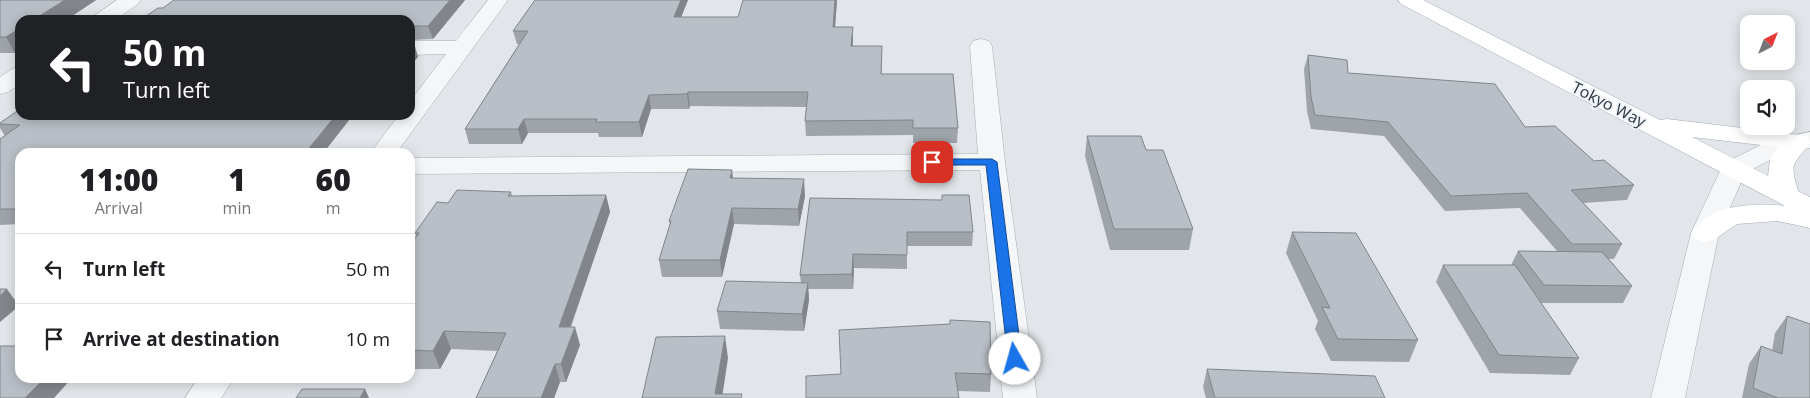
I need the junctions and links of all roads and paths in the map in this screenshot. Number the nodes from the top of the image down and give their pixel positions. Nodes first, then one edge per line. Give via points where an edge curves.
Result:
1 (130, 0) edge
2 (498, 0) edge
3 (1408, 0) edge
4 (108, 15) edge
5 (980, 46) dead end
6 (462, 47) junction
7 (415, 48) edge
8 (15, 77) edge
9 (0, 87) edge
10 (415, 110) edge
11 (408, 120) edge
12 (1642, 121) junction
13 (1805, 141) edge
14 (387, 148) edge
15 (992, 162) junction
16 (415, 166) edge
17 (1734, 169) junction
18 (1786, 196) junction
19 (1810, 208) edge
20 (1810, 219) edge
21 (1705, 233) junction
22 (213, 383) edge
23 (202, 398) edge
24 (1020, 398) edge
25 (1668, 398) edge

1 - 4 street
2 - 6 street
3 - 12 main road, Tokyo Way
5 - 15 street
6 - 7 street
6 - 10 street
8 - 9 street
11 - 14 street
12 - 13 main road via 1748,137
12 - 17 main road, Tokyo Way
13 - 17 street via 1779,145
13 - 18 main road via 1784,154 1779,174
15 - 16 street
15 - 24 street
17 - 18 main road, Tokyo Way
17 - 21 street
18 - 19 main road, Tokyo Way
20 - 21 main road via 1778,213 1730,216
21 - 25 street
22 - 23 street

